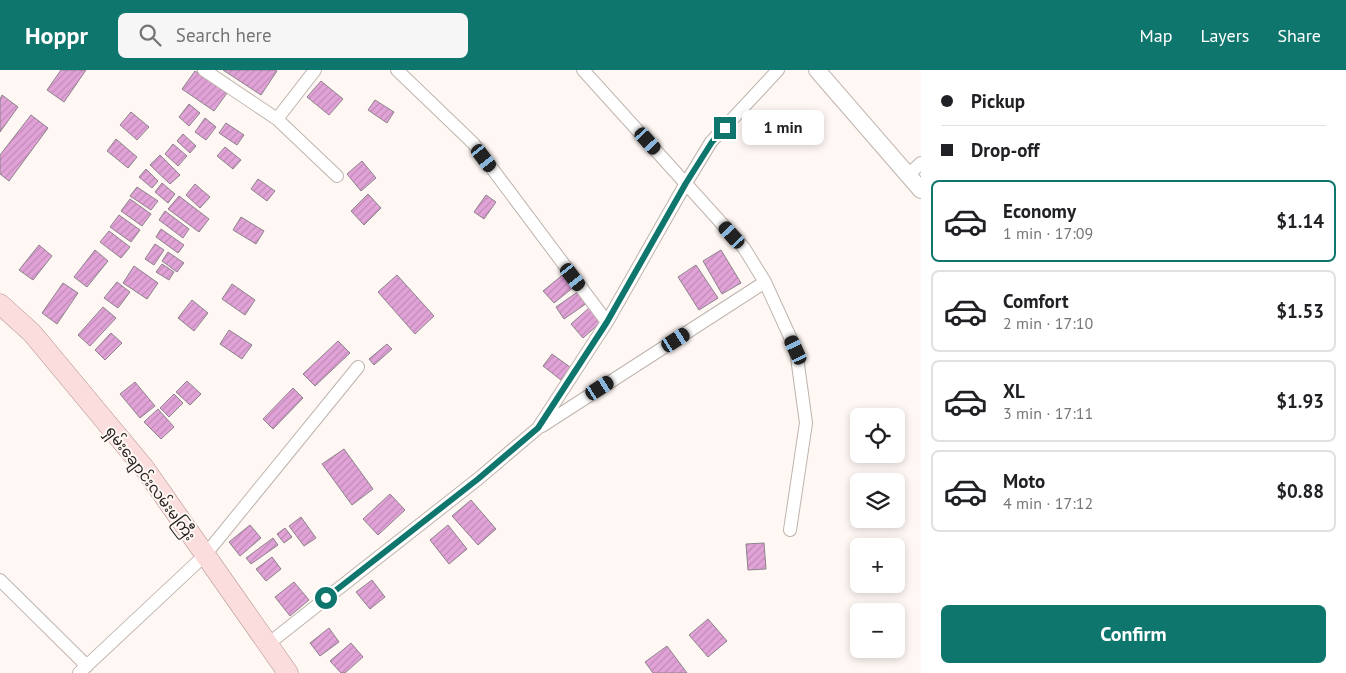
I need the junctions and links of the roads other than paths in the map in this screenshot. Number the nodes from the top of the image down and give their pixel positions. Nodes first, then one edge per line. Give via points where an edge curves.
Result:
1 (204, 70) edge
2 (315, 70) edge
3 (397, 70) edge
4 (583, 70) edge
5 (778, 70) edge
6 (817, 70) edge
7 (277, 119) junction
8 (921, 163) edge
9 (908, 175) junction
10 (337, 176) dead end
11 (686, 183) junction
12 (921, 190) edge
13 (765, 282) junction
14 (0, 304) edge
15 (607, 322) junction
16 (358, 367) dead end
17 (538, 428) junction
18 (790, 530) dead end
19 (205, 555) junction
20 (0, 580) edge
21 (268, 644) junction
22 (83, 669) edge
23 (288, 673) edge

1 - 7 street
2 - 7 street
3 - 15 street via 473,143
4 - 11 street
5 - 11 street via 712,142
6 - 9 street
7 - 10 street
8 - 9 street
9 - 12 street
11 - 13 street via 744,248
11 - 15 street
13 - 17 street
13 - 18 street via 796,350 806,423
14 - 19 main road, ရှမ်းချောင်းလမ်းမကြီး via 32,332 145,469
15 - 17 street
16 - 19 street
17 - 21 street
19 - 21 main road, ရှမ်းချောင်းလမ်းမကြီး
19 - 22 street
20 - 22 street
21 - 23 main road, ရှမ်းချောင်းလမ်းမကြီး

